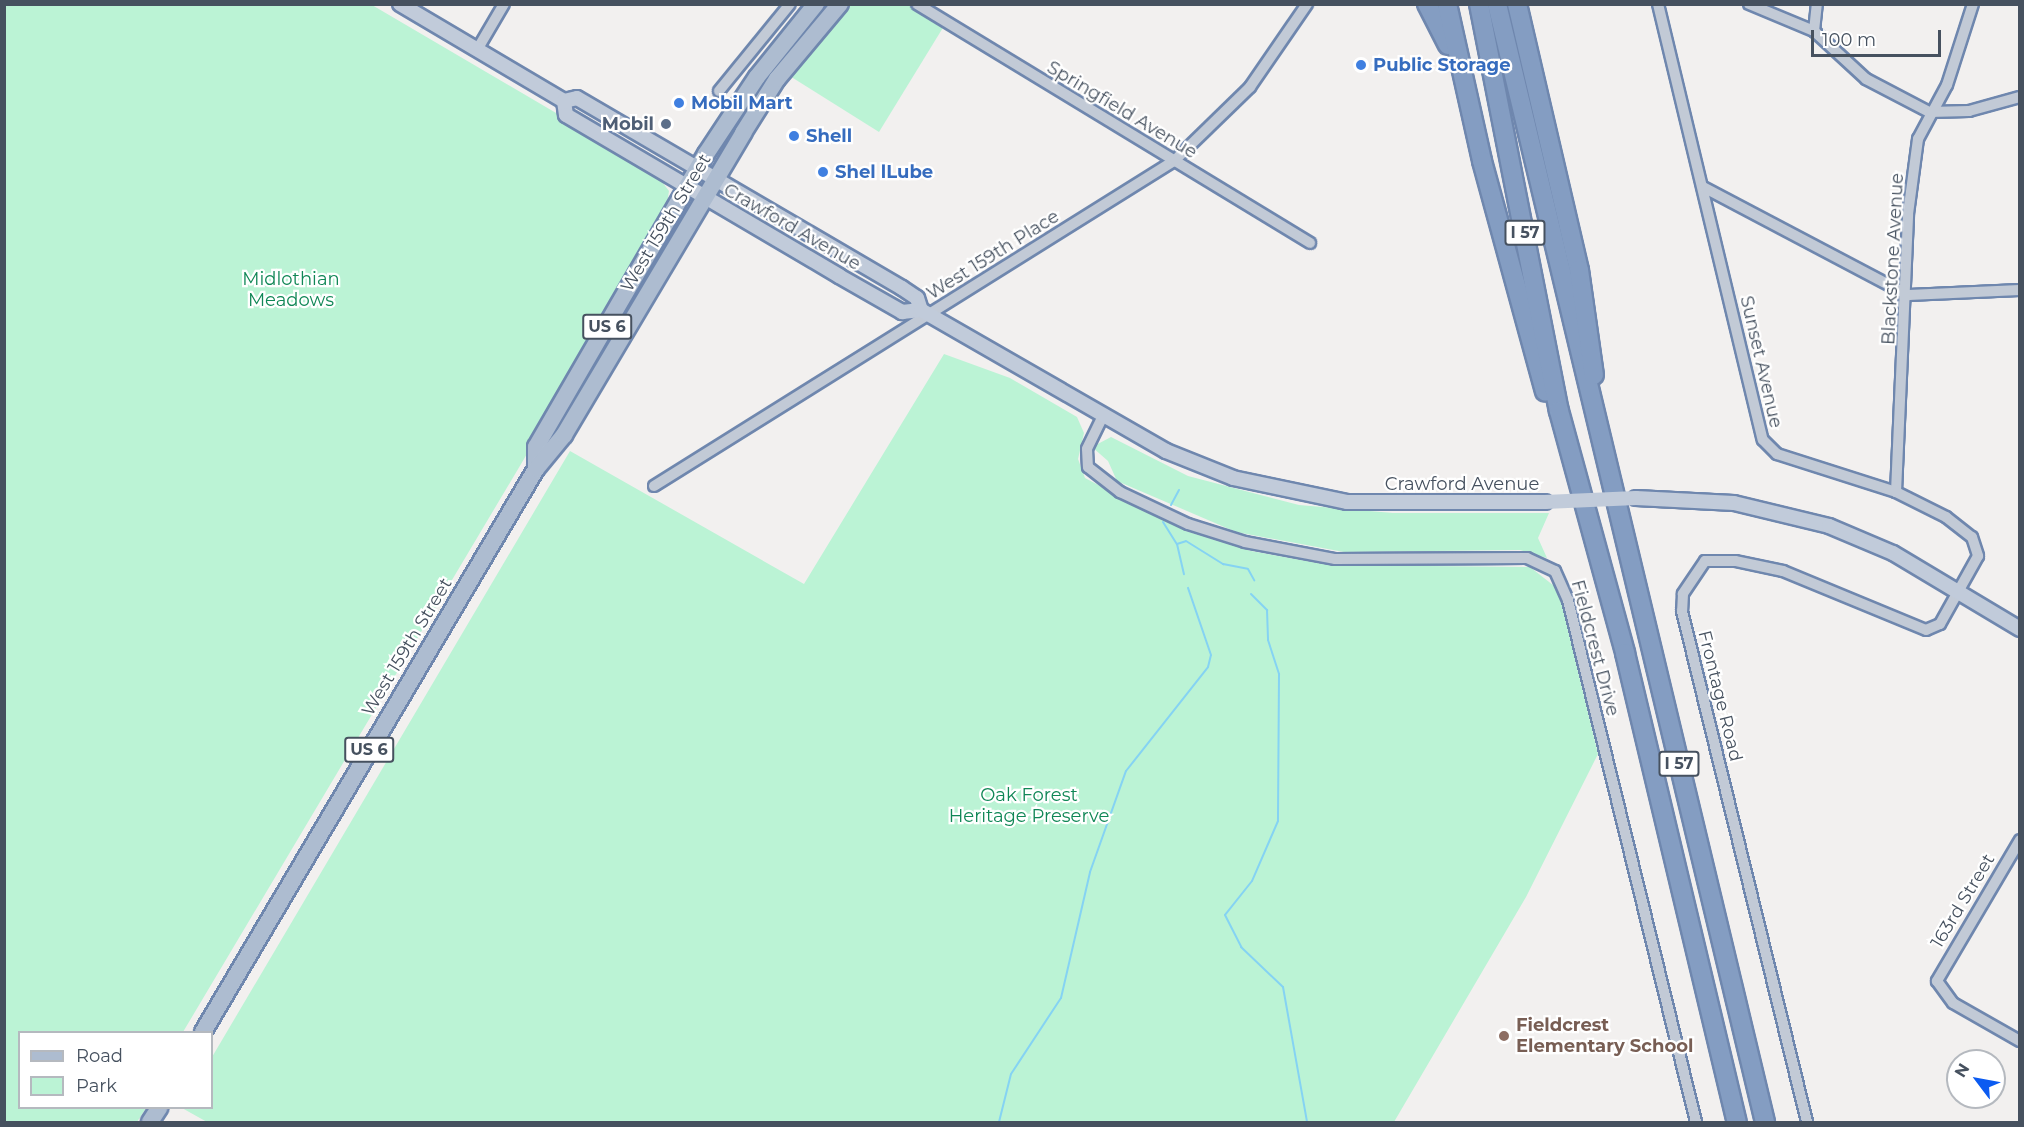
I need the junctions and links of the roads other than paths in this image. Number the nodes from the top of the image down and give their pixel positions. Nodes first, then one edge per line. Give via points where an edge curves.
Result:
1 (400, 4) edge
2 (504, 4) edge
3 (790, 4) edge
4 (816, 4) edge
5 (840, 4) edge
6 (917, 4) edge
7 (1307, 4) edge
8 (1426, 4) edge
9 (1447, 4) edge
10 (1479, 4) edge
11 (1497, 4) edge
12 (1519, 4) edge
13 (1658, 4) edge
14 (1749, 4) edge
15 (1816, 4) edge
16 (1973, 4) edge
17 (1814, 31) junction
18 (477, 50) junction
19 (719, 91) dead end
20 (2019, 97) edge
21 (564, 101) junction
22 (1929, 112) junction
23 (1473, 122) junction
24 (1174, 160) junction
25 (698, 168) junction
26 (715, 178) junction
27 (687, 187) junction
28 (1703, 187) junction
29 (704, 197) junction
30 (1310, 243) dead end
31 (2019, 290) edge
32 (1908, 296) junction
33 (925, 312) junction
34 (1593, 406) junction
35 (1102, 418) junction
36 (1573, 460) junction
37 (536, 469) junction
38 (654, 486) dead end
39 (1896, 492) junction
40 (1959, 592) junction
41 (2019, 629) edge
42 (2019, 840) edge
43 (204, 1031) edge
44 (2019, 1041) edge
45 (158, 1109) edge
46 (150, 1122) edge
47 (1696, 1122) edge
48 (1737, 1122) edge
49 (1766, 1122) edge
50 (1807, 1122) edge

1 - 18 main road, Crawford Avenue
2 - 18 street
3 - 19 street
4 - 25 main road, West 159th Street / US 6 via 757,77
5 - 26 main road, West 159th Street / US 6 via 777,79
6 - 24 street, Springfield Avenue
7 - 24 street, West 159th Place via 1250,87
8 - 23 highway via 1443,32
9 - 23 highway
10 - 36 highway, I 57
11 - 34 highway, I 57
12 - 34 highway via 1579,270 1595,365
13 - 28 street, Sunset Avenue
14 - 17 street
15 - 17 street
16 - 22 street, Blackstone Avenue via 1947,85
17 - 22 street via 1866,79
18 - 21 main road, Crawford Avenue
20 - 22 street via 1969,111
21 - 25 main road, Crawford Avenue via 577,98
21 - 27 main road, Crawford Avenue via 566,115
22 - 32 street, Blackstone Avenue via 1918,140 1908,214
23 - 36 highway via 1548,403
24 - 30 street, Springfield Avenue
24 - 33 street, West 159th Place
25 - 26 main road, Crawford Avenue
25 - 27 main road, West 159th Street / US 6
26 - 29 main road, West 159th Street / US 6
26 - 33 main road, Crawford Avenue via 917,297
27 - 29 main road, Crawford Avenue
27 - 37 main road, West 159th Street / US 6 via 536,447
28 - 32 street
28 - 39 street, Sunset Avenue via 1763,440 1777,454
29 - 33 main road, Crawford Avenue via 902,312
29 - 37 main road, West 159th Street / US 6 via 564,435
31 - 32 street
32 - 39 street, Blackstone Avenue
33 - 35 main road, Crawford Avenue
33 - 38 street, West 159th Place
34 - 49 highway, I 57
35 - 40 main road, Crawford Avenue, bridge via 1185,459 1289,494 1347,502 1636,498 1725,502 1798,517 1893,553
35 - 47 street, Fieldcrest Drive via 1087,449 1088,466 1119,492 1188,524 1245,542 1335,559 1527,558 1555,571 1566,593
36 - 48 highway, I 57
37 - 43 main road, West 159th Street / US 6
39 - 40 street, Sunset Avenue via 1972,537 1978,556
40 - 41 main road, Crawford Avenue
40 - 50 street, Frontage Road via 1941,624 1926,630 1783,571 1735,561 1705,561 1683,594 1682,611
42 - 44 street, 163rd Street via 1937,981 1939,991 1953,1003
45 - 46 main road

